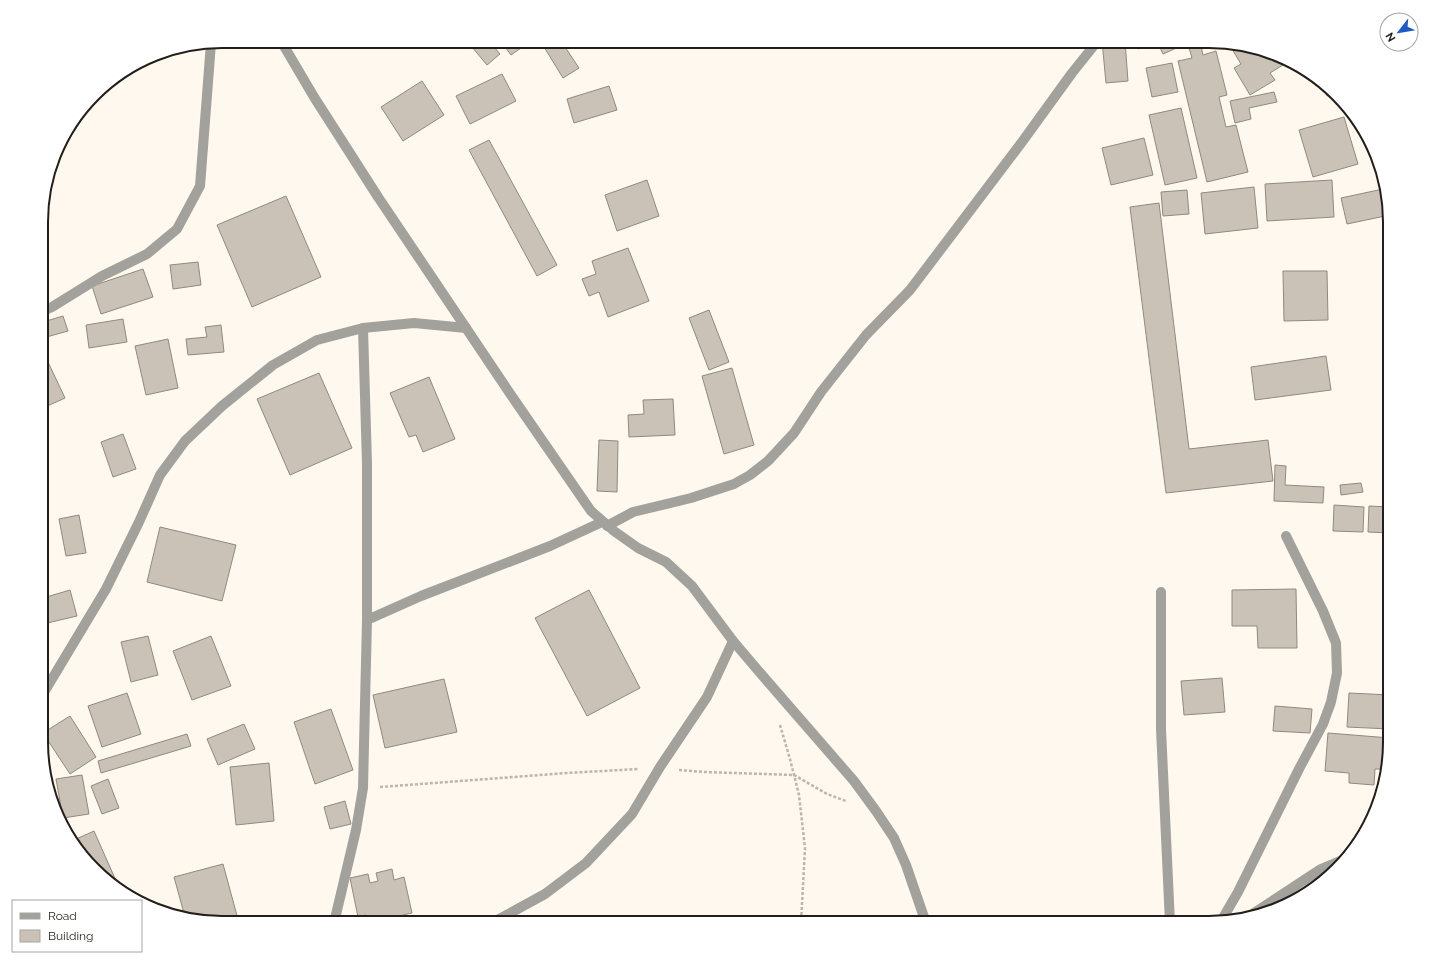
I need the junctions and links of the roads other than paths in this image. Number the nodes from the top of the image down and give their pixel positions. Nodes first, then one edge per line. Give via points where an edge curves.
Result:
1 (211, 48) edge
2 (285, 48) edge
3 (1092, 48) edge
4 (48, 309) edge
5 (363, 328) junction
6 (466, 328) junction
7 (605, 524) junction
8 (1286, 536) dead end
9 (1161, 592) dead end
10 (366, 620) junction
11 (733, 641) junction
12 (48, 684) edge
13 (1333, 864) edge
14 (1262, 908) edge
15 (336, 916) edge
16 (505, 916) edge
17 (924, 916) edge
18 (1170, 916) edge
19 (1224, 916) edge

1 - 4 street via 200,186 177,229 147,254 102,276
2 - 6 street via 378,197
3 - 7 street via 910,290 866,335 821,392 794,433 768,461 734,484 691,498 633,512
5 - 6 street via 414,323
5 - 10 street via 367,464
5 - 12 street via 317,340 273,365 222,406 185,441 160,475 140,522 106,588
6 - 7 street via 564,474 591,511
7 - 10 street
7 - 11 street via 638,548 666,562 692,586
8 - 19 street via 1336,643 1337,673 1323,724
9 - 18 street via 1161,729
10 - 15 street via 363,788
11 - 16 street via 707,697 632,814 586,863 545,894
11 - 17 street via 854,781 876,811 894,838
13 - 14 street via 1321,869

